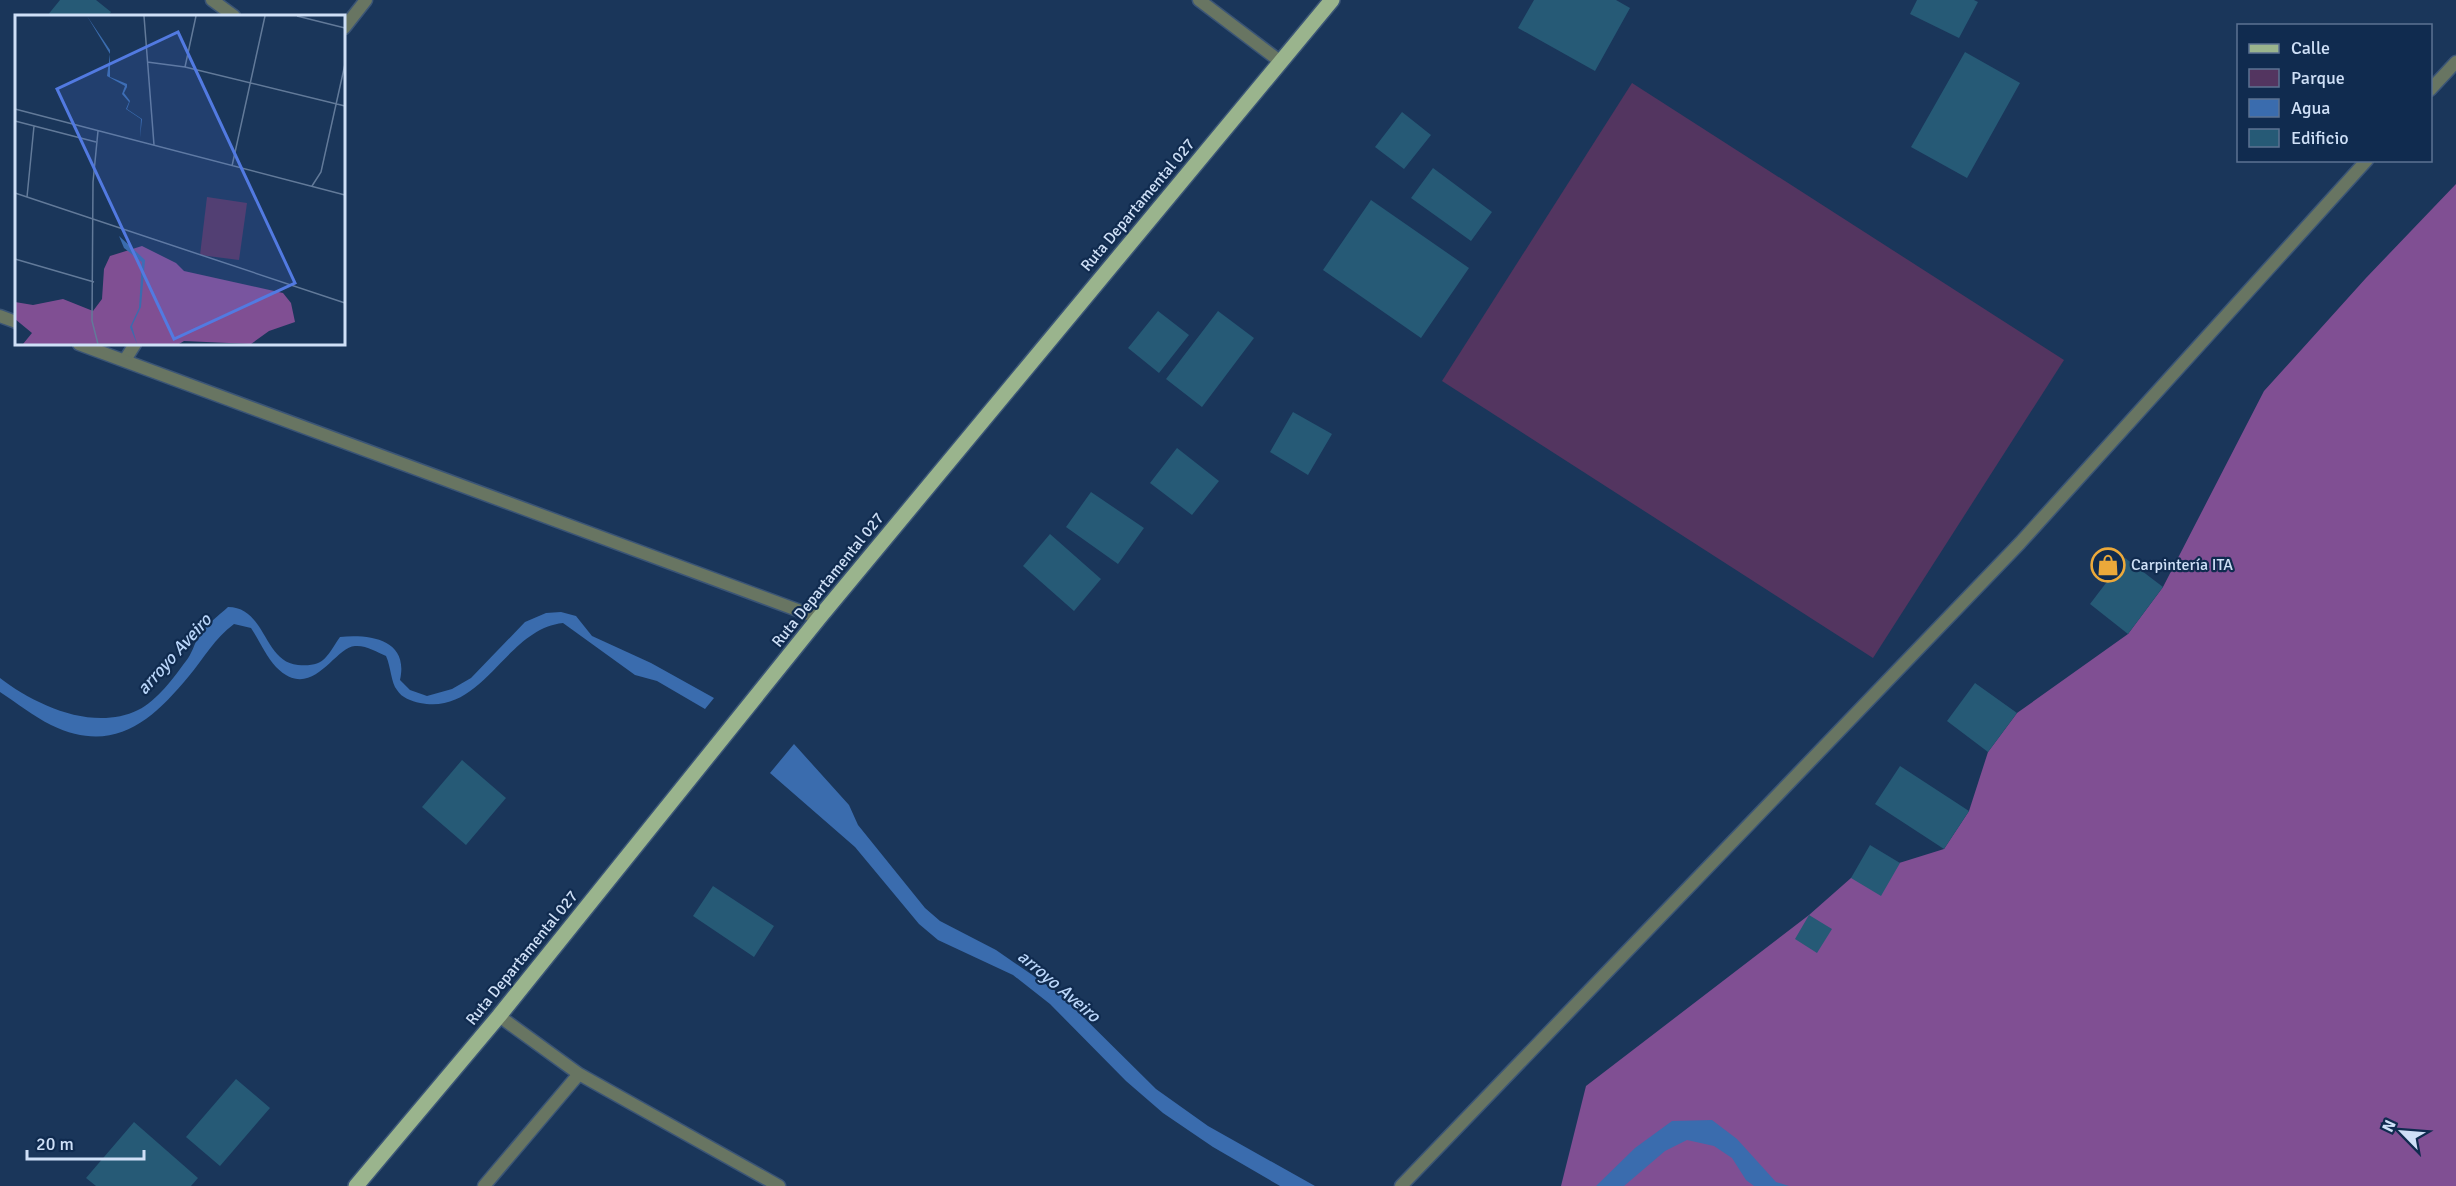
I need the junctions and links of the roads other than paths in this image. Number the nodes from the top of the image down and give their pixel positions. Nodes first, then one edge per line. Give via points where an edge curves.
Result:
1 (212, 0) edge
2 (366, 0) edge
3 (1198, 0) edge
4 (1332, 0) edge
5 (233, 15) edge
6 (345, 27) edge
7 (1281, 62) junction
8 (2456, 62) edge
9 (2432, 88) edge
10 (2365, 162) edge
11 (0, 316) edge
12 (15, 322) edge
13 (82, 345) edge
14 (134, 345) edge
15 (125, 360) junction
16 (819, 618) junction
17 (499, 1016) junction
18 (579, 1074) junction
19 (356, 1186) edge
20 (484, 1186) edge
21 (779, 1186) edge
22 (1401, 1186) edge

1 - 5 street
2 - 6 street
3 - 7 street
4 - 7 main road, Ruta Departamental 027
7 - 16 main road, Ruta Departamental 027
8 - 9 street
10 - 22 street via 2020,543
11 - 12 street
13 - 15 street
14 - 15 street
15 - 16 street
16 - 17 main road, Ruta Departamental 027
17 - 18 street
17 - 19 main road, Ruta Departamental 027
18 - 20 street
18 - 21 street

